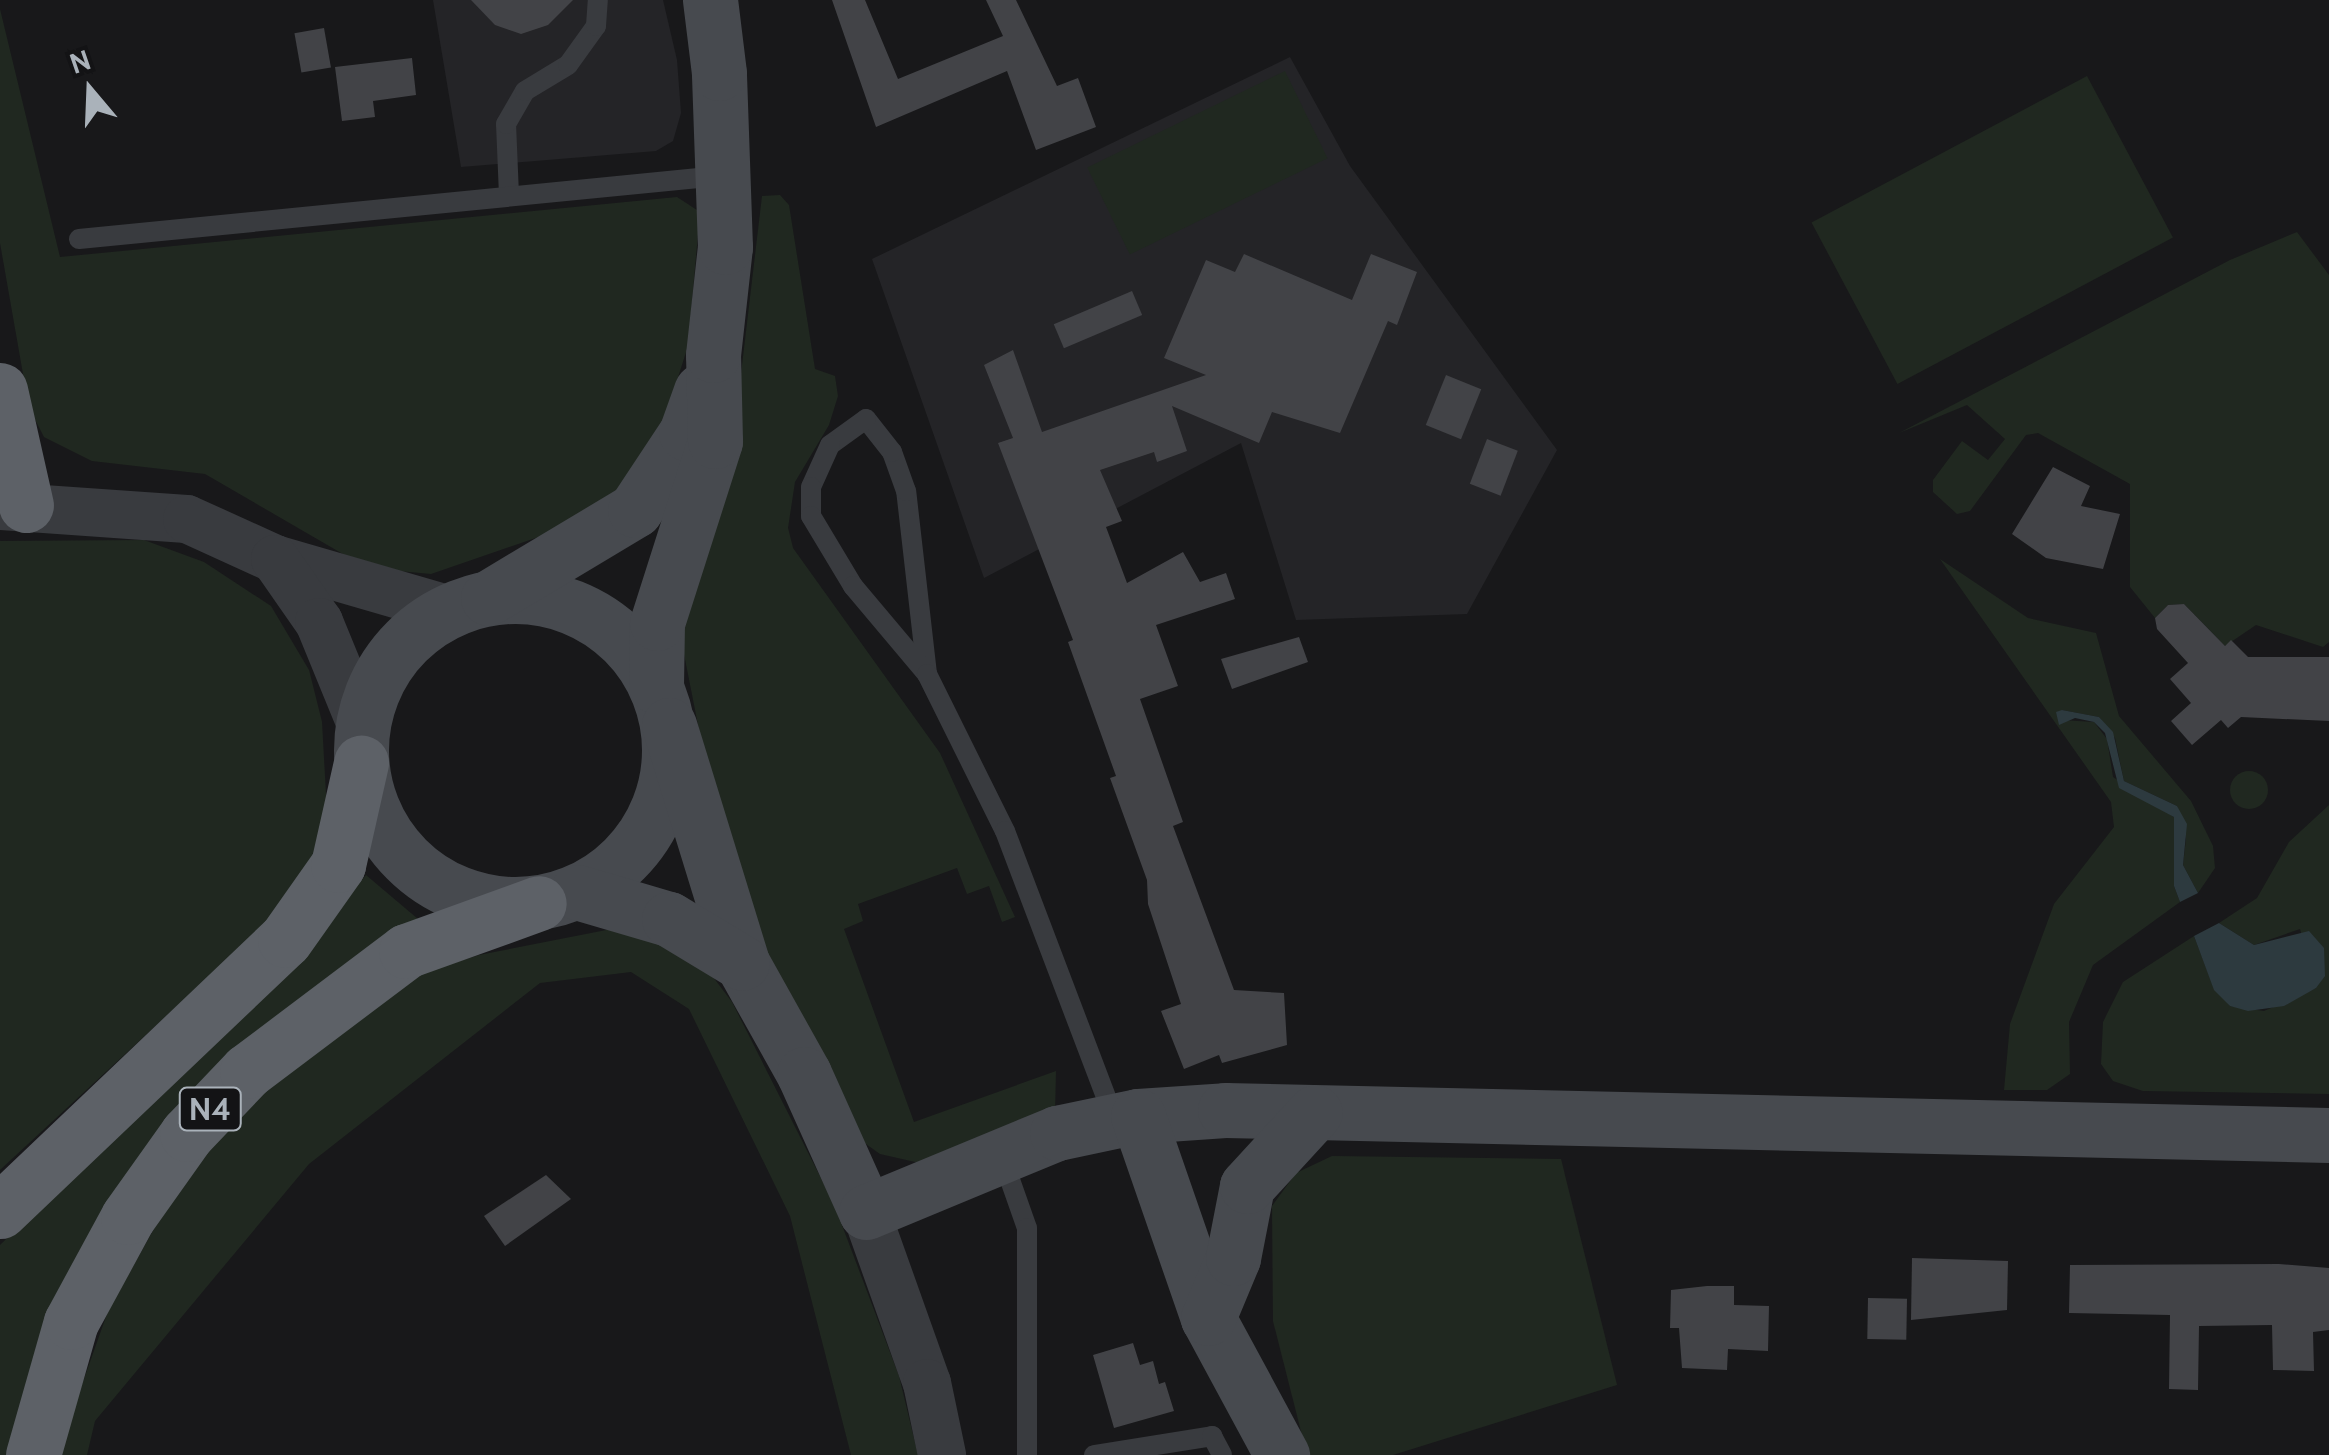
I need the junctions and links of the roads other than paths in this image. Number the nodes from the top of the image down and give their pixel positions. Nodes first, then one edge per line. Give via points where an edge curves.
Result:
1 (598, 0) edge
2 (710, 0) edge
3 (724, 175) junction
4 (509, 196) junction
5 (79, 238) dead end
6 (713, 355) junction
7 (0, 390) edge
8 (13, 506) edge
9 (275, 558) junction
10 (469, 604) junction
11 (927, 674) junction
12 (662, 706) junction
13 (361, 746) junction
14 (558, 898) junction
15 (742, 963) junction
16 (1315, 1112) junction
17 (1126, 1118) junction
18 (2329, 1136) edge
19 (1002, 1158) junction
20 (0, 1211) edge
21 (866, 1212) junction
22 (1208, 1318) junction
23 (33, 1455) edge
24 (942, 1455) edge
25 (1027, 1455) edge
26 (1094, 1455) edge
27 (1222, 1455) edge
28 (1282, 1455) edge

1 - 4 lane via 596,26 568,66 525,91 506,124
2 - 3 main road
3 - 4 lane
3 - 6 main road via 726,247
4 - 5 lane
6 - 10 main road via 686,433 636,510
6 - 12 main road via 715,441 657,623
7 - 8 highway
8 - 9 street via 187,519
9 - 10 street
9 - 13 street via 319,622
10 - 12 main road via 528,596 567,604 603,622 634,650
10 - 13 main road via 416,631 389,660
11 - 11 lane via 854,586 811,516 811,487 830,445 866,419 892,452 906,491
11 - 17 lane via 1006,831
12 - 14 main road via 670,767 660,808 639,844
12 - 15 main road
13 - 14 main road via 376,817 420,872 456,893 497,904
13 - 20 highway, N4 via 338,865 285,940
14 - 15 main road via 669,919
14 - 23 highway, N4 via 406,951 247,1071 187,1134 128,1217 71,1322
15 - 21 main road via 804,1074
16 - 17 main road
16 - 18 main road
16 - 22 main road via 1247,1186 1233,1258
17 - 19 main road via 1057,1134
17 - 22 main road
19 - 21 main road
19 - 25 lane via 1026,1228
21 - 24 street via 926,1382
22 - 28 main road
26 - 27 lane via 1212,1436

